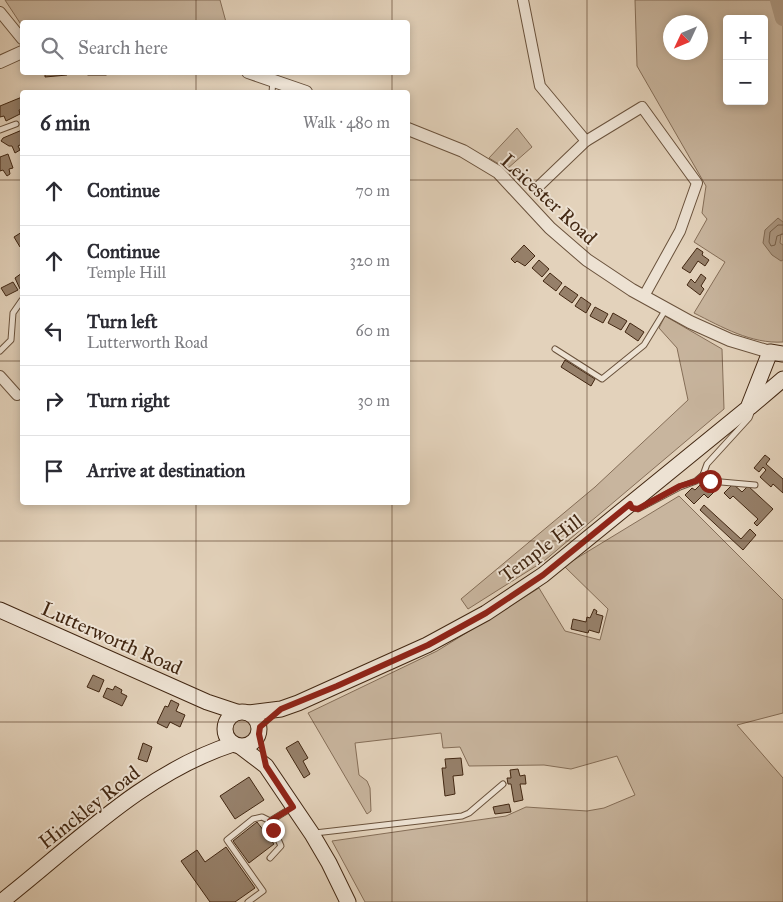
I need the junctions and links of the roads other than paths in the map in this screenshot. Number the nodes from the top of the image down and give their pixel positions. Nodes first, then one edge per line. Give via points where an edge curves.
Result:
1 (523, 0) edge
2 (0, 12) edge
3 (20, 37) edge
4 (20, 53) edge
5 (0, 62) edge
6 (253, 75) edge
7 (272, 87) edge
8 (292, 90) edge
9 (16, 124) dead end
10 (410, 129) edge
11 (0, 130) edge
12 (586, 141) junction
13 (538, 187) dead end
14 (644, 296) junction
15 (20, 303) edge
16 (666, 309) junction
17 (555, 349) dead end
18 (0, 351) edge
19 (777, 353) edge
20 (0, 376) edge
21 (783, 379) edge
22 (17, 395) dead end
23 (748, 408) junction
24 (703, 475) junction
25 (755, 485) dead end
26 (630, 504) junction
27 (0, 610) edge
28 (207, 702) junction
29 (281, 709) junction
30 (243, 713) junction
31 (259, 731) junction
32 (231, 738) junction
33 (266, 766) junction
34 (503, 784) dead end
35 (293, 807) junction
36 (270, 821) junction
37 (312, 834) junction
38 (270, 858) dead end
39 (0, 902) edge
40 (248, 902) edge
41 (348, 902) edge

1 - 12 street via 540,86
2 - 3 street
4 - 5 street
6 - 7 street
7 - 8 street
9 - 11 lane
10 - 14 street, Leicester Road via 463,151 498,172 550,228 587,260
12 - 13 street
12 - 14 street via 642,107 697,183 680,232
14 - 16 street, Leicester Road
15 - 18 lane via 12,313 11,340
16 - 17 lane via 644,345 602,379
16 - 19 street, Leicester Road via 730,340
19 - 23 main road, Temple Hill
20 - 22 street
21 - 23 main road
23 - 24 lane via 749,418 707,464
23 - 26 main road, Temple Hill
24 - 25 lane via 710,481
24 - 26 lane via 638,509
26 - 29 main road, Temple Hill via 543,575 486,613 428,645
27 - 28 main road, Lutterworth Road
28 - 30 main road, Lutterworth Road
28 - 32 main road, Lutterworth Road
29 - 30 main road, Temple Hill
29 - 31 main road, Temple Hill
30 - 31 main road via 256,719
30 - 32 main road via 229,718
31 - 32 main road via 254,742 246,746
31 - 33 main road, Lutterworth Road
32 - 33 main road, Lutterworth Road
32 - 39 main road, Hinckley Road via 135,795
33 - 35 main road, Lutterworth Road
34 - 37 lane via 462,816
35 - 36 lane
35 - 37 main road, Lutterworth Road
36 - 38 lane via 281,846
36 - 40 lane via 262,817 253,819 227,840 263,892
37 - 41 main road, Lutterworth Road

